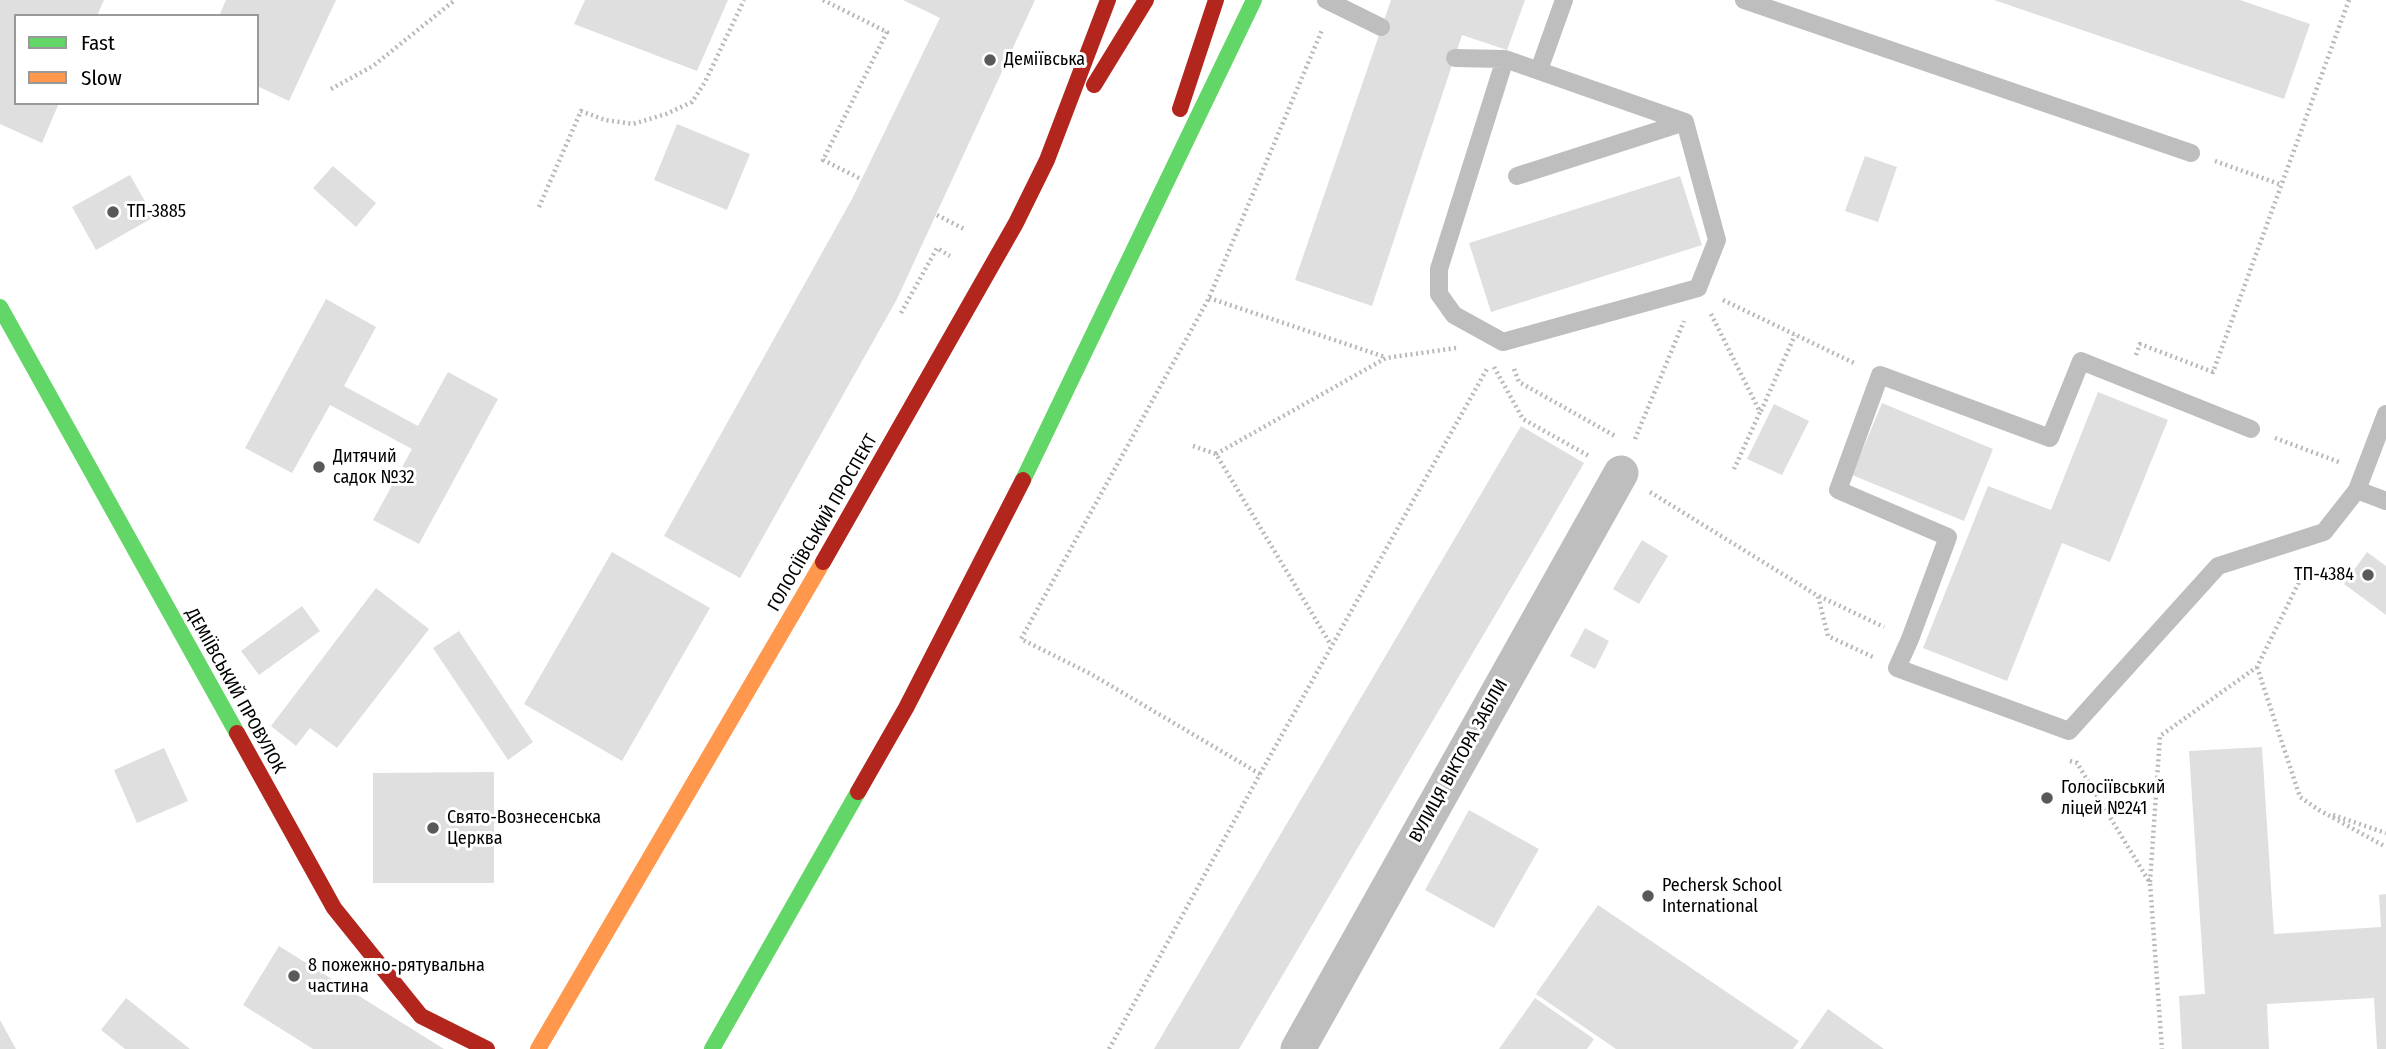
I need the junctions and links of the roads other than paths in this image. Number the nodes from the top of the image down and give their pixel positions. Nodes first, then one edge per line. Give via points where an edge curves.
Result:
1 (1108, 0) edge
2 (1146, 0) edge
3 (1216, 0) edge
4 (1254, 0) edge
5 (1564, 0) edge
6 (1744, 0) edge
7 (1330, 2) edge
8 (1381, 27) dead end
9 (1455, 58) dead end
10 (1505, 59) junction
11 (1539, 70) junction
12 (1685, 122) junction
13 (2191, 153) road end
14 (1047, 160) junction
15 (1517, 176) dead end
16 (1130, 264) junction
17 (0, 307) edge
18 (2386, 414) edge
19 (2251, 429) road end
20 (1626, 460) road end
21 (2357, 490) junction
22 (2386, 501) edge
23 (718, 1047) edge
24 (487, 1049) edge
25 (538, 1049) edge
26 (1298, 1049) edge

1 - 14 main road, ГОЛОСІЇВСЬКИЙ ПРОСПЕКТ
2 - 14 main road
3 - 16 main road
4 - 16 main road
5 - 11 lane
6 - 13 lane
7 - 8 lane
9 - 10 lane
10 - 11 lane
10 - 12 lane via 1439,269 1439,294 1454,315 1503,342 1698,288 1717,240
11 - 12 lane
12 - 15 lane
14 - 25 main road, ГОЛОСІЇВСЬКИЙ ПРОСПЕКТ via 875,474
16 - 23 main road via 906,708
17 - 24 main road, ДЕМІЇВСЬКИЙ ПРОВУЛОК via 334,908 421,1016
18 - 21 lane
19 - 21 lane via 2081,361 2050,438 1880,375 1838,490 1948,537 1896,668 2069,731 2218,566 2324,532
20 - 26 street, ВУЛИЦЯ ВІКТОРА ЗАБІЛИ
21 - 22 lane

